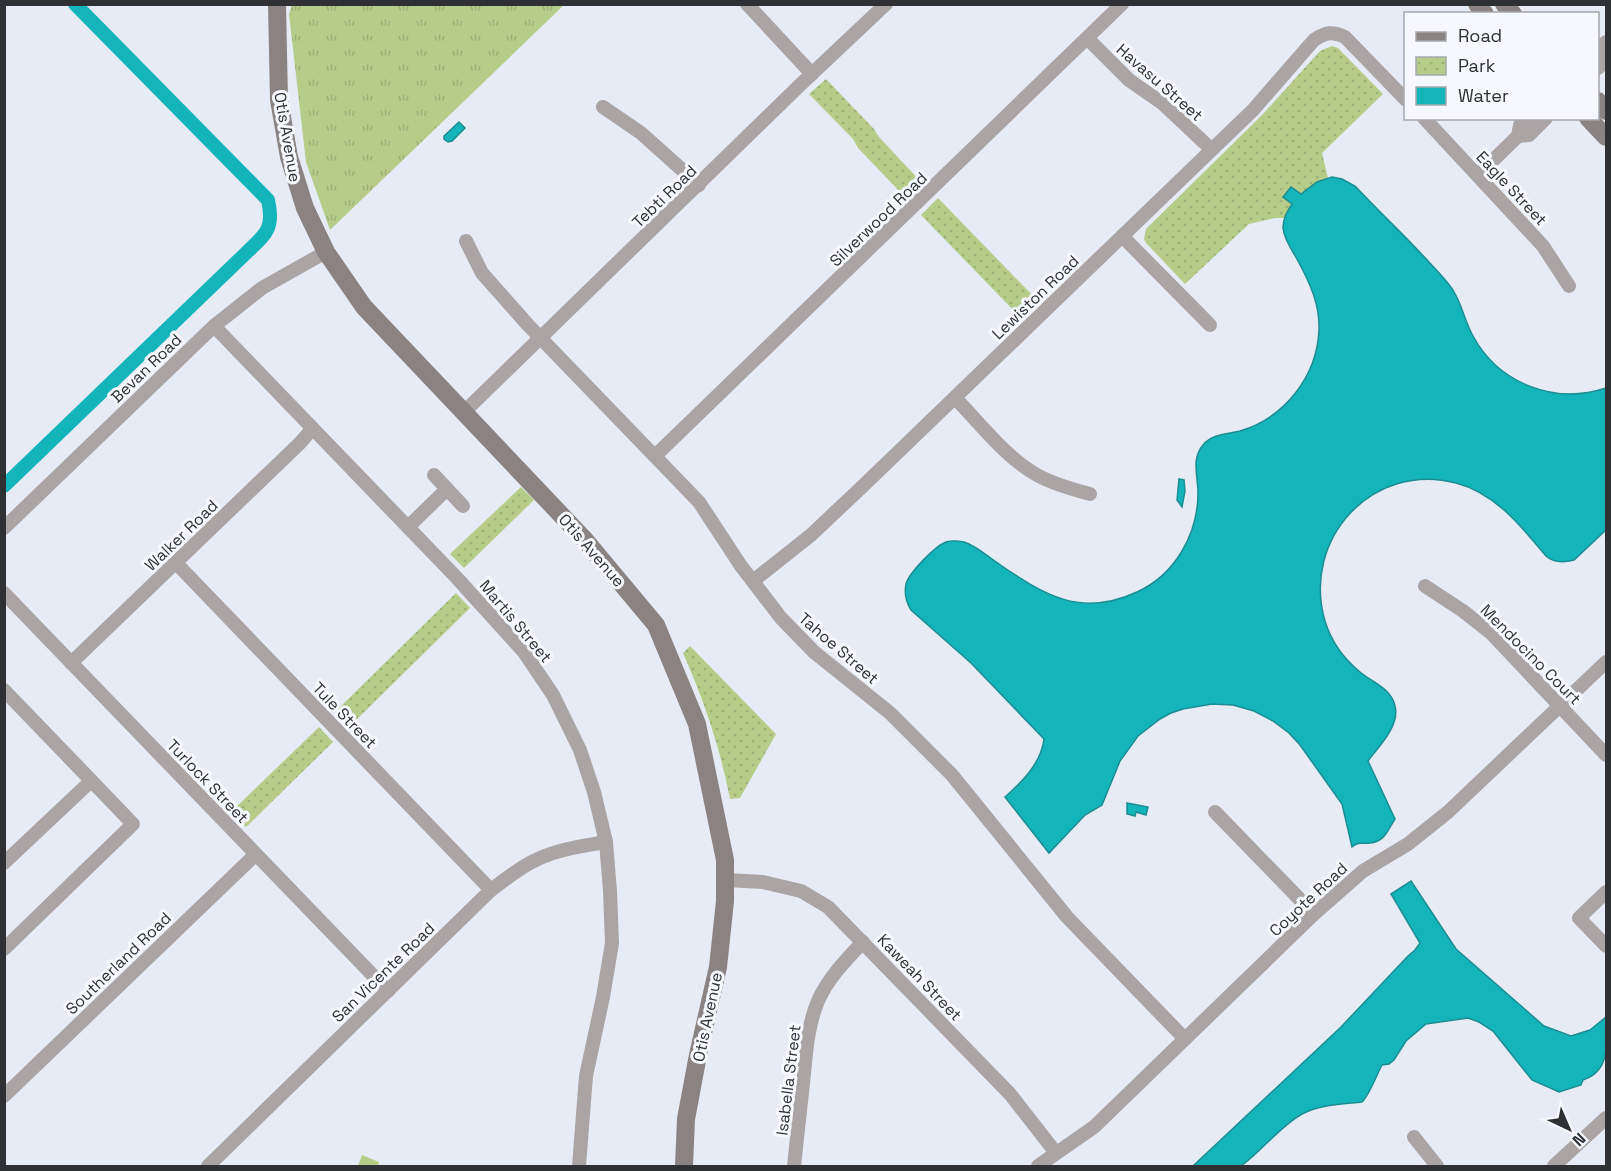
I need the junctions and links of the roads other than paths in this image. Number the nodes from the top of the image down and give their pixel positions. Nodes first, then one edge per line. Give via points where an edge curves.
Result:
1 (277, 4) edge
2 (747, 4) edge
3 (886, 4) edge
4 (1122, 4) edge
5 (1088, 39) junction
6 (812, 74) junction
7 (1404, 98) edge
8 (603, 107) dead end
9 (1426, 120) edge
10 (1525, 120) edge
11 (1543, 120) edge
12 (1590, 120) edge
13 (1518, 136) junction
14 (1606, 137) edge
15 (1211, 149) junction
16 (1478, 175) junction
17 (699, 185) junction
18 (1122, 236) junction
19 (466, 241) dead end
20 (327, 252) junction
21 (1569, 286) dead end
22 (1210, 325) dead end
23 (214, 326) junction
24 (541, 338) junction
25 (955, 398) junction
26 (464, 412) junction
27 (312, 429) junction
28 (656, 456) junction
29 (434, 475) dead end
30 (447, 489) junction
31 (1089, 494) dead end
32 (463, 506) dead end
33 (408, 527) junction
34 (4, 528) edge
35 (176, 563) junction
36 (753, 581) junction
37 (1425, 586) dead end
38 (4, 593) edge
39 (71, 663) junction
40 (1606, 663) edge
41 (4, 690) edge
42 (1560, 707) junction
43 (1606, 754) edge
44 (91, 781) junction
45 (1215, 812) dead end
46 (606, 842) junction
47 (255, 855) junction
48 (4, 863) edge
49 (726, 880) junction
50 (491, 890) junction
51 (1606, 892) edge
52 (1314, 914) junction
53 (863, 942) junction
54 (1606, 946) edge
55 (4, 949) edge
56 (388, 991) junction
57 (1185, 1039) junction
58 (4, 1096) edge
59 (1606, 1118) edge
60 (1414, 1137) dead end
61 (1056, 1153) junction
62 (211, 1166) edge
63 (579, 1167) edge
64 (684, 1167) edge
65 (794, 1167) edge
66 (1038, 1167) edge
67 (1437, 1167) edge
68 (1554, 1167) edge

1 - 20 street, Otis Avenue via 279,100 289,157 305,208
2 - 6 street
3 - 6 street, Tebti Road
4 - 5 street, Silverwood Road
5 - 15 street, Havasu Street via 1129,80 1162,103
5 - 28 street, Silverwood Road
6 - 17 street, Tebti Road
7 - 15 street, Lewiston Road via 1351,42 1333,32 1323,34
8 - 17 street via 641,133
9 - 16 street, Eagle Street
10 - 13 street
11 - 13 street via 1529,135
12 - 14 street
13 - 16 street
15 - 18 street, Lewiston Road
16 - 21 street, Eagle Street via 1543,246
17 - 24 street, Tebti Road
18 - 22 street
18 - 25 street, Lewiston Road
19 - 24 street, Tahoe Street via 482,273
20 - 23 street, Bevan Road via 262,288
20 - 26 street, Otis Avenue via 364,308
23 - 27 street, Martis Street
23 - 34 street, Bevan Road
24 - 26 street, Tebti Road
24 - 28 street, Tahoe Street
25 - 31 street via 1005,450 1035,474
25 - 36 street, Lewiston Road via 811,535
26 - 49 street, Otis Avenue via 585,540 656,625 698,724 722,840
27 - 33 street, Martis Street
27 - 35 street, Walker Road
28 - 36 street, Tahoe Street via 699,502
29 - 30 street
30 - 32 street
30 - 33 street
33 - 46 street, Martis Street via 524,652 553,695 580,750
35 - 39 street, Walker Road
35 - 50 street, Tule Street
36 - 57 street, Tahoe Street via 814,652 890,713 952,775 1067,917
37 - 42 street, Mendocino Court via 1491,633
38 - 39 street, Turlock Street
39 - 47 street, Turlock Street
40 - 42 street, Coyote Road
41 - 44 street
42 - 43 street, Mendocino Court
42 - 52 street, Coyote Road via 1448,812 1408,844 1363,871
44 - 48 street
44 - 55 street via 133,824
45 - 52 street
46 - 50 street, San Vicente Road via 539,858
46 - 63 street, Martis Street via 612,943 586,1076
47 - 56 street, Turlock Street
47 - 58 street, Southerland Road
49 - 53 street, Kaweah Street via 763,882 801,891 828,907
49 - 64 street, Otis Avenue via 718,967 686,1119
50 - 56 street, San Vicente Road
51 - 54 street via 1579,918
52 - 57 street, Coyote Road
53 - 61 street, Kaweah Street via 1010,1094
53 - 65 street, Isabella Street via 828,984 811,1022
56 - 62 street, San Vicente Road
57 - 61 street, Coyote Road via 1094,1127
59 - 68 street
60 - 67 street
61 - 66 street, Coyote Road

